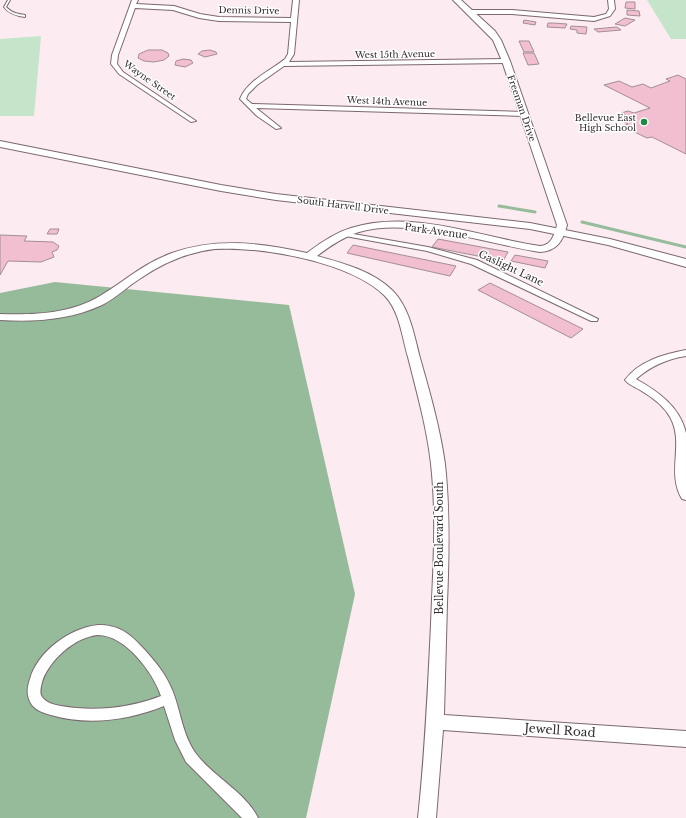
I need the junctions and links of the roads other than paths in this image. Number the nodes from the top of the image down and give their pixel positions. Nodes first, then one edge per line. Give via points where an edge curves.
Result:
1 (9, 0) edge
2 (296, 0) edge
3 (457, 0) edge
4 (611, 0) edge
5 (134, 3) edge
6 (469, 12) junction
7 (24, 16) dead end
8 (294, 20) junction
9 (506, 61) junction
10 (284, 64) junction
11 (250, 106) junction
12 (524, 114) junction
13 (193, 121) dead end
14 (278, 128) dead end
15 (0, 144) edge
16 (560, 232) junction
17 (345, 234) junction
18 (308, 257) junction
19 (686, 263) edge
20 (0, 317) edge
21 (594, 319) dead end
22 (686, 353) edge
23 (686, 496) edge
24 (168, 699) junction
25 (435, 722) junction
26 (686, 739) edge
27 (251, 818) edge
28 (427, 818) edge

1 - 7 lane via 6,9
2 - 8 street
3 - 6 street, Freeman Drive
4 - 6 street via 612,9 608,15 594,18 512,12
5 - 8 street, Dennis Drive via 174,8 198,16 219,19
5 - 13 street, Wayne Street via 115,55 116,68
6 - 9 street, Freeman Drive via 492,33
8 - 10 street via 291,54
9 - 10 street, West 15th Avenue
9 - 12 street, Freeman Drive
10 - 11 street via 243,95 243,99
11 - 12 street, West 14th Avenue
11 - 14 street
12 - 16 street, Freeman Drive via 562,225
15 - 16 main road, South Harvell Drive via 276,197 497,221
16 - 17 street, Park Avenue via 557,242 545,249 403,226 371,226
16 - 19 main road, South Harvell Drive via 610,242
17 - 18 street, Park Avenue
17 - 21 street, Gaslight Lane via 428,249 474,262
18 - 20 street, Bellevue Boulevard South via 242,245 197,248 155,264 101,300 76,310 42,317
18 - 25 street, Bellevue Boulevard South via 363,274 382,286 393,298 404,320 429,413 438,466 441,515
22 - 23 street via 655,360 638,371 630,380 666,404 677,419 681,434 680,480
24 - 24 street via 162,682 152,666 128,639 105,630 94,630 80,636 49,657 41,667 33,692 37,701 45,708 83,715 130,712 151,707
24 - 27 street via 179,734 191,759
25 - 26 street, Jewell Road
25 - 28 street, Bellevue Boulevard South

